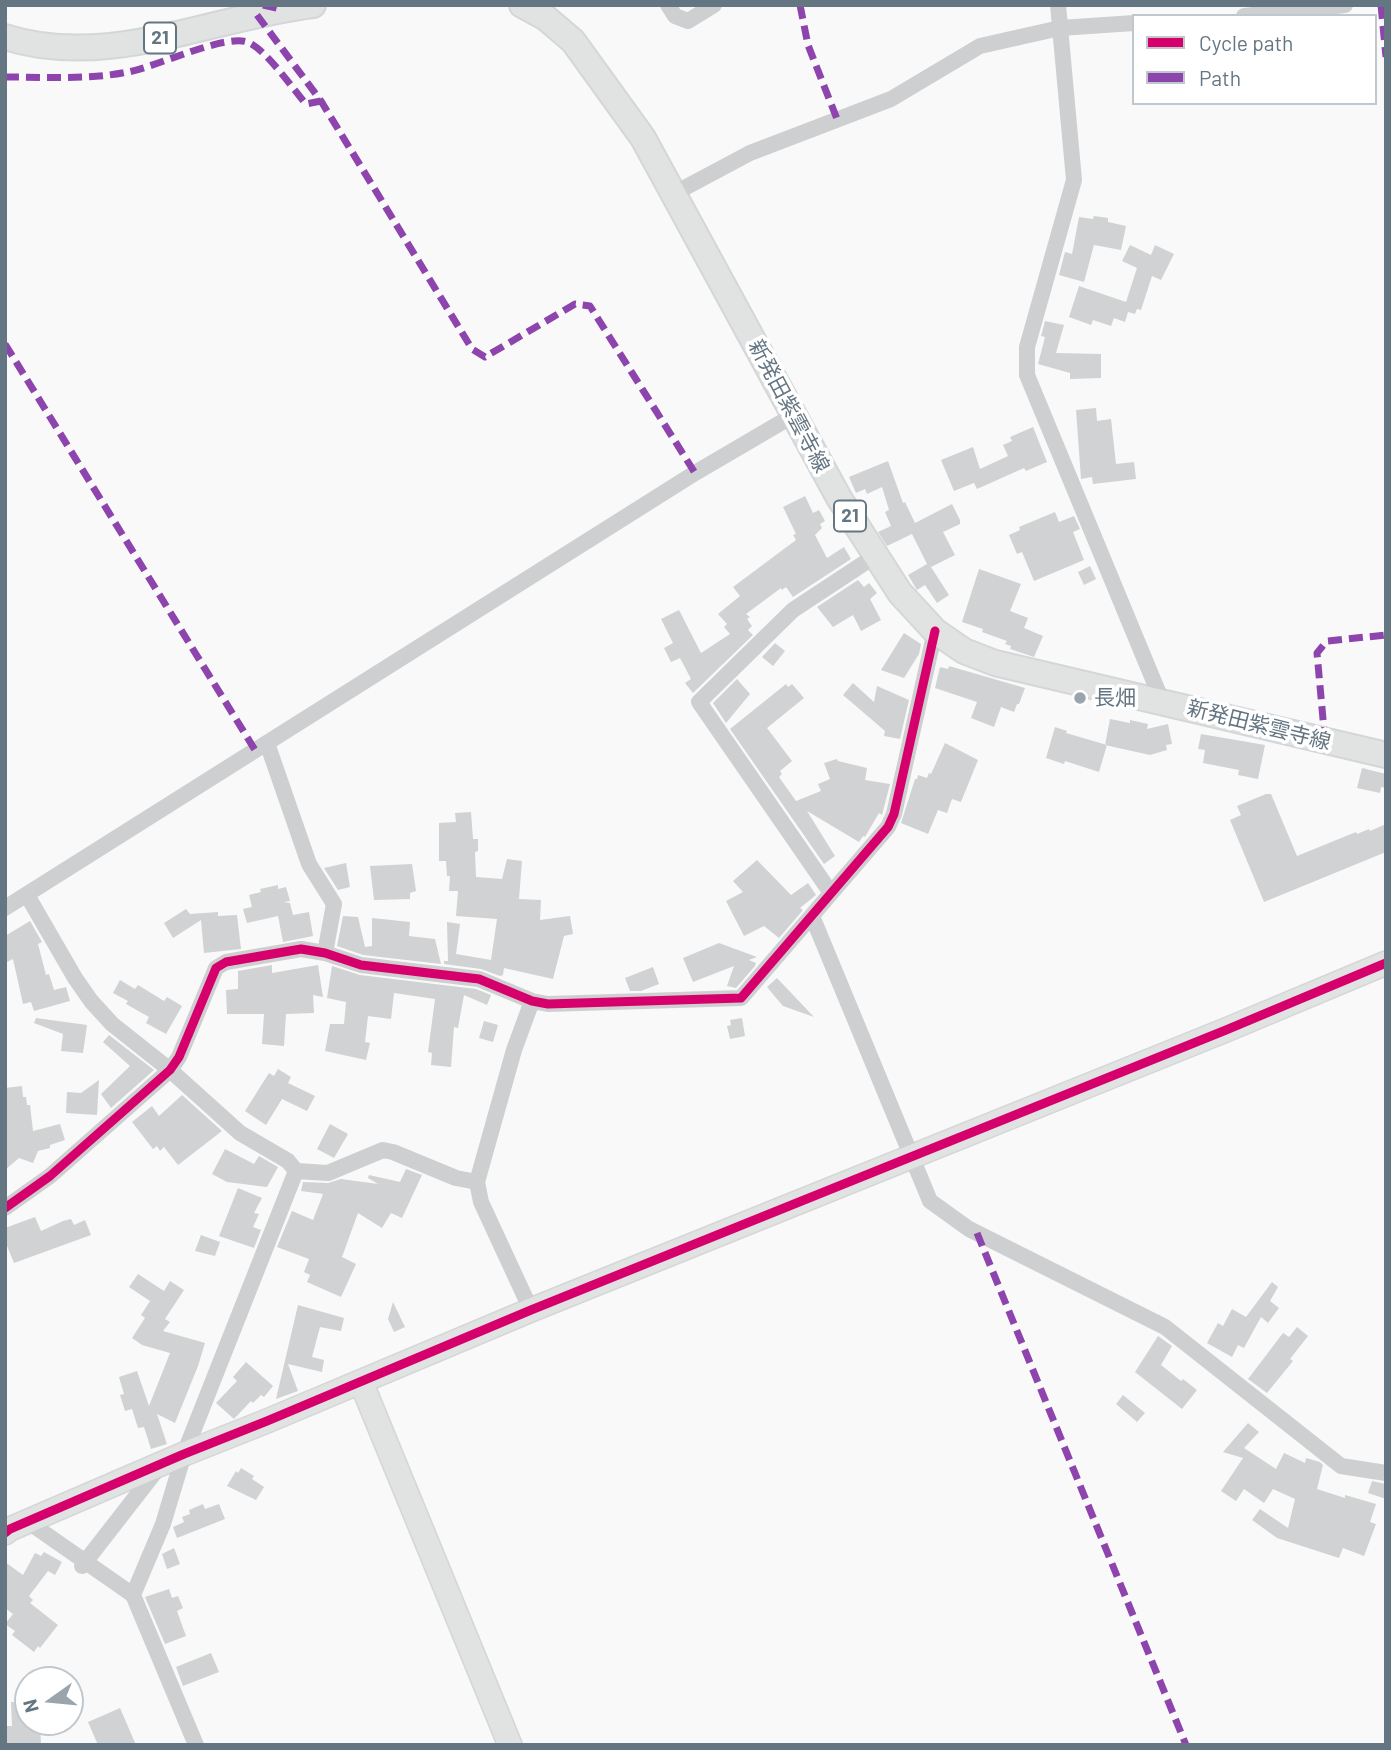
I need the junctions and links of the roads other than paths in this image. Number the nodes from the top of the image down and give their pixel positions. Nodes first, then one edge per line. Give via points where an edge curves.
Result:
1 (313, 5) edge
2 (522, 5) edge
3 (668, 5) edge
4 (715, 5) edge
5 (1058, 5) edge
6 (1345, 5) edge
7 (1262, 14) edge
8 (1132, 23) edge
9 (1060, 28) junction
10 (5, 37) edge
11 (675, 193) junction
12 (794, 415) junction
13 (875, 556) junction
14 (935, 631) junction
15 (1162, 701) junction
16 (267, 743) junction
17 (1386, 755) edge
18 (831, 893) junction
19 (27, 895) junction
20 (5, 908) edge
21 (813, 916) junction
22 (325, 953) junction
23 (1386, 962) edge
24 (531, 1001) junction
25 (170, 1070) junction
26 (910, 1156) junction
27 (296, 1171) junction
28 (477, 1182) junction
29 (5, 1208) edge
30 (531, 1310) junction
31 (362, 1382) junction
32 (184, 1454) junction
33 (163, 1463) junction
34 (1386, 1473) edge
35 (12, 1525) edge
36 (84, 1563) junction
37 (134, 1595) junction
38 (196, 1745) edge
39 (510, 1745) edge

1 - 10 main road, 21 via 136,44 62,46
2 - 11 main road, 新発田紫雲寺線 / 21 via 573,41 643,138
3 - 4 street via 675,16 688,21
5 - 9 street
6 - 7 street
8 - 9 street
9 - 11 street via 980,46 891,99 750,153
9 - 15 street via 1074,180 1027,347 1027,375
11 - 12 main road, 新発田紫雲寺線 / 21
12 - 13 main road, 新発田紫雲寺線 / 21
12 - 16 street
13 - 14 main road, 新発田紫雲寺線 / 21 via 900,593
13 - 18 street via 793,610 699,702
14 - 15 main road, 新発田紫雲寺線 / 21 via 964,651 995,663
14 - 18 street via 894,814
15 - 17 main road, 新発田紫雲寺線 / 21
16 - 19 street
16 - 22 street via 309,864 334,904
18 - 21 street
19 - 20 street
19 - 25 street via 90,1001 111,1024
21 - 24 street via 741,998 570,1005
21 - 26 street
22 - 24 street via 360,965 479,979
22 - 25 street via 301,949 237,959 216,968
23 - 26 street
24 - 28 street
25 - 27 street via 240,1133 288,1161
25 - 29 street via 50,1176
26 - 30 street
26 - 34 street via 930,1201 969,1229 1165,1327 1341,1466
27 - 28 street via 328,1173 383,1150
27 - 32 street
28 - 30 street via 481,1202
30 - 31 street
31 - 32 street
31 - 39 street
32 - 33 street
32 - 37 street via 163,1524
33 - 35 street
33 - 36 street
35 - 36 street
36 - 37 street
37 - 38 street

